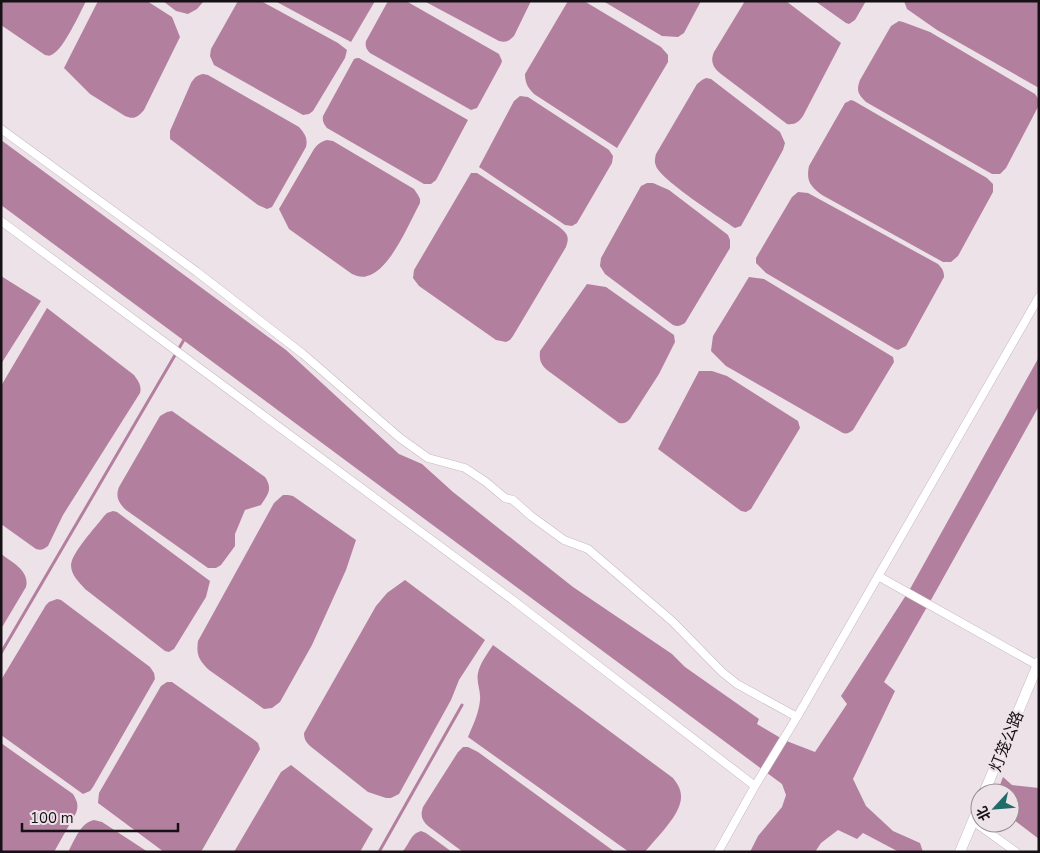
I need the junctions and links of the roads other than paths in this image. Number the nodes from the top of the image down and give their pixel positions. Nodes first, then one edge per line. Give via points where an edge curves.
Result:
1 (1, 129) edge
2 (1, 221) edge
3 (1039, 297) edge
4 (878, 576) junction
5 (1038, 663) edge
6 (797, 717) junction
7 (988, 783) edge
8 (755, 786) junction
9 (970, 828) edge
10 (990, 833) edge
11 (718, 852) edge
12 (960, 852) edge
13 (1016, 852) edge

1 - 6 street via 303,354 400,438 428,458 464,468 505,498 513,500 564,540 588,549 672,620 722,672
2 - 8 street via 514,601
3 - 4 street
4 - 5 street
4 - 6 street
5 - 7 street, 灯笼公路
6 - 8 street
8 - 11 street
9 - 12 street
10 - 13 street

